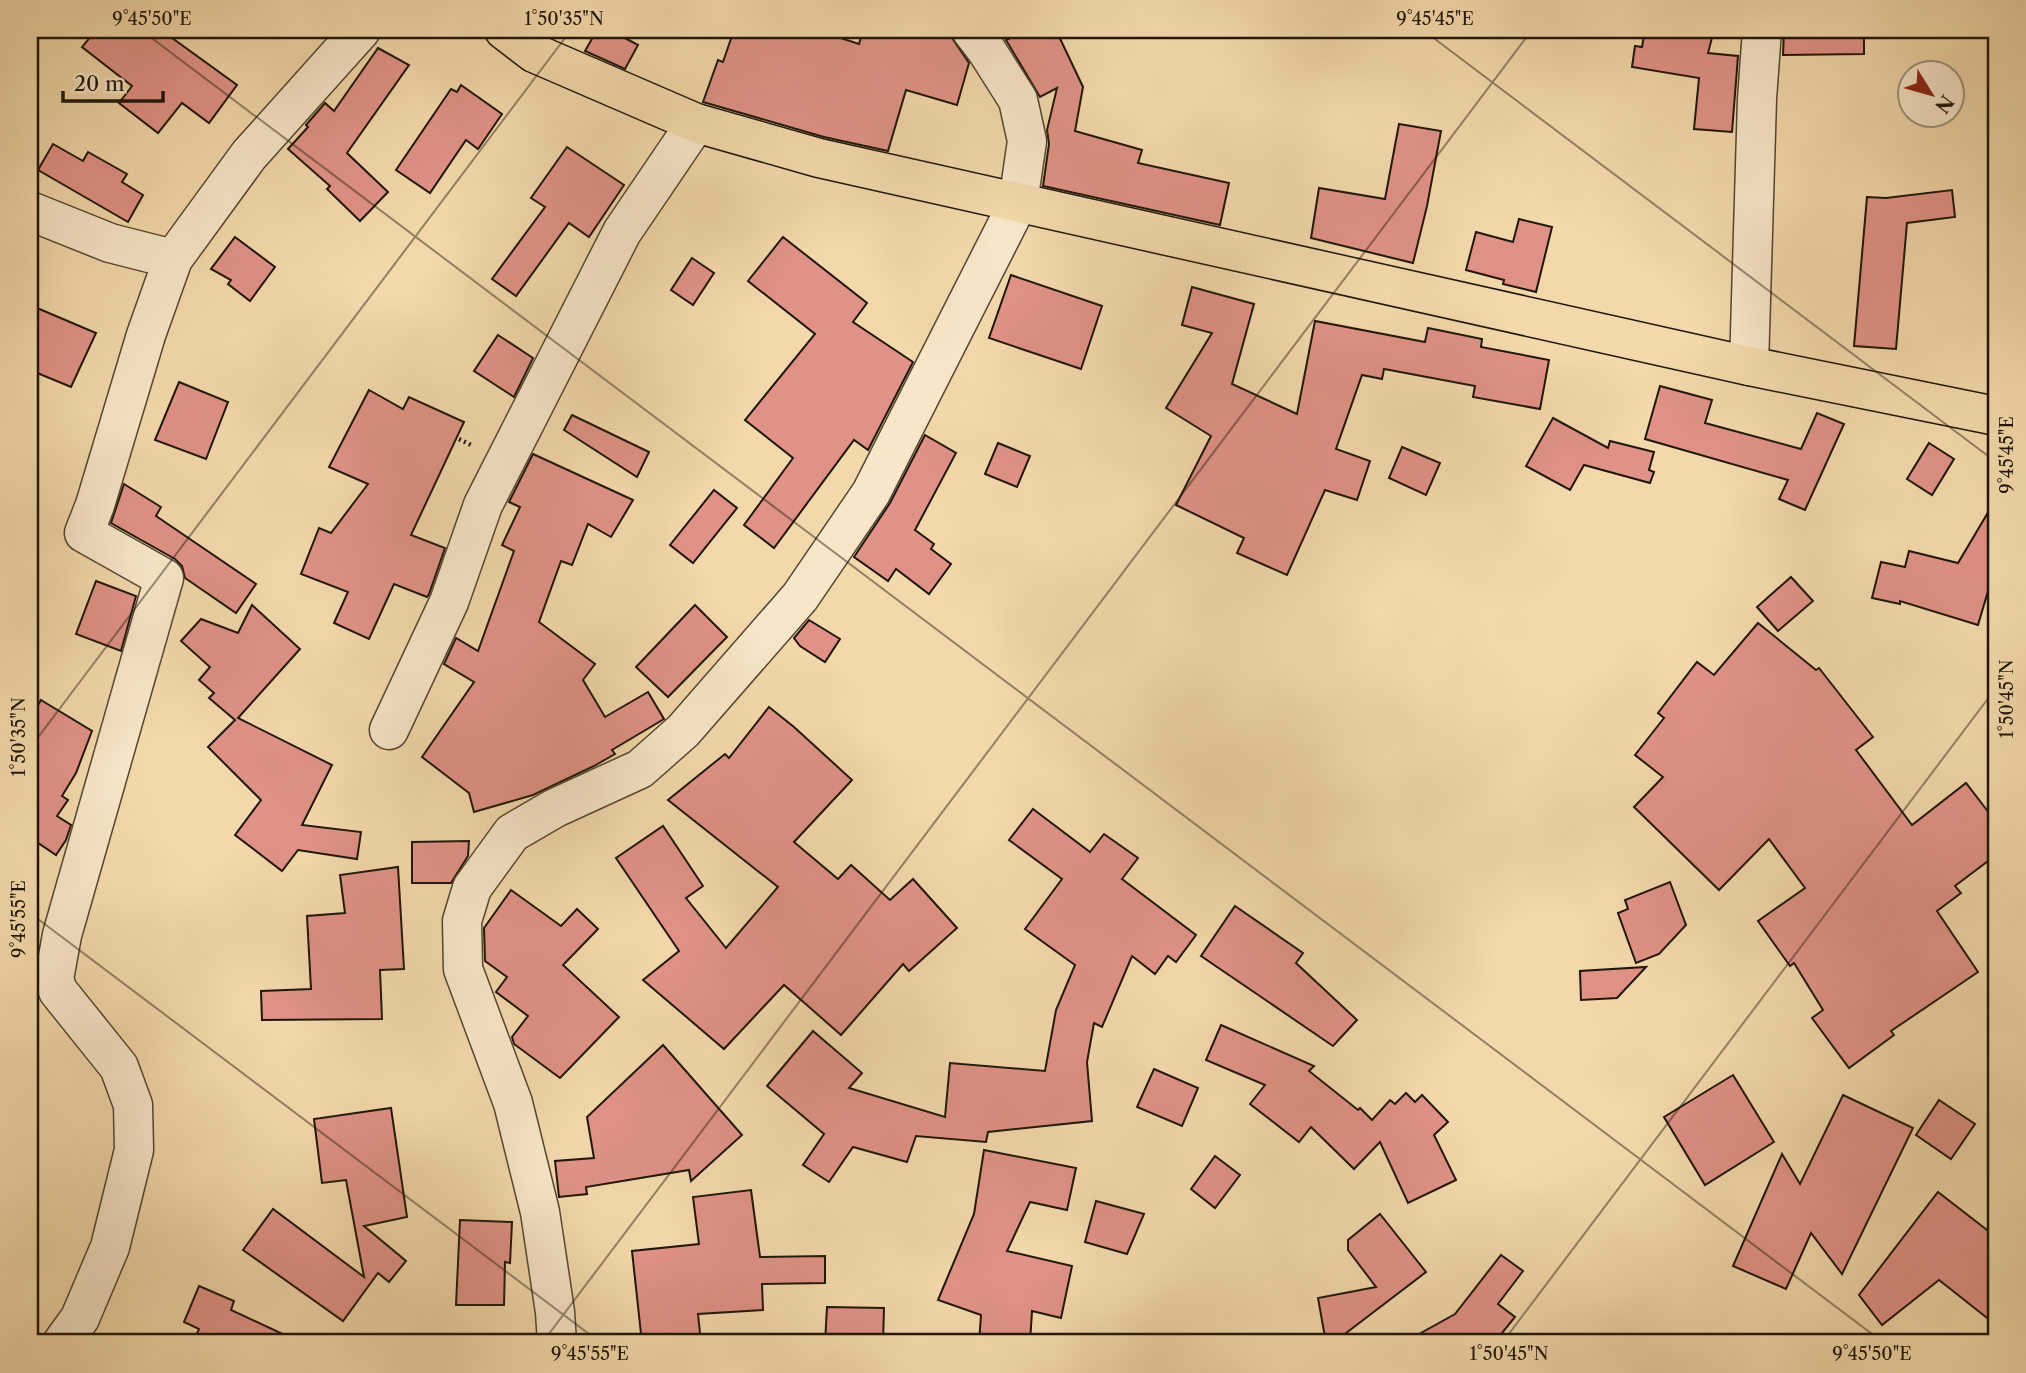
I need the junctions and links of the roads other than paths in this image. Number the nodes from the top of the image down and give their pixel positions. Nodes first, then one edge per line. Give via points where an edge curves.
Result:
1 (361, 30) edge
2 (504, 30) edge
3 (971, 30) edge
4 (1762, 30) edge
5 (696, 123) junction
6 (1018, 203) junction
7 (30, 211) edge
8 (173, 259) junction
9 (1749, 366) junction
10 (1996, 416) edge
11 (389, 730) dead end
12 (46, 942) edge
13 (62, 1343) edge
14 (557, 1343) edge

1 - 8 street via 249,155
2 - 5 main road via 534,53
3 - 6 street via 1018,100 1027,141
4 - 9 street
5 - 6 main road via 819,158
5 - 11 street via 622,232 483,505 449,602
6 - 9 main road
6 - 14 street via 871,493 800,597 682,731 640,769 512,833 472,888 462,921 463,969 513,1102 540,1212
7 - 8 street via 110,243
8 - 12 street via 83,533 164,579
9 - 10 main road
12 - 13 street via 58,991 119,1067 133,1105 134,1150 110,1247 80,1318

